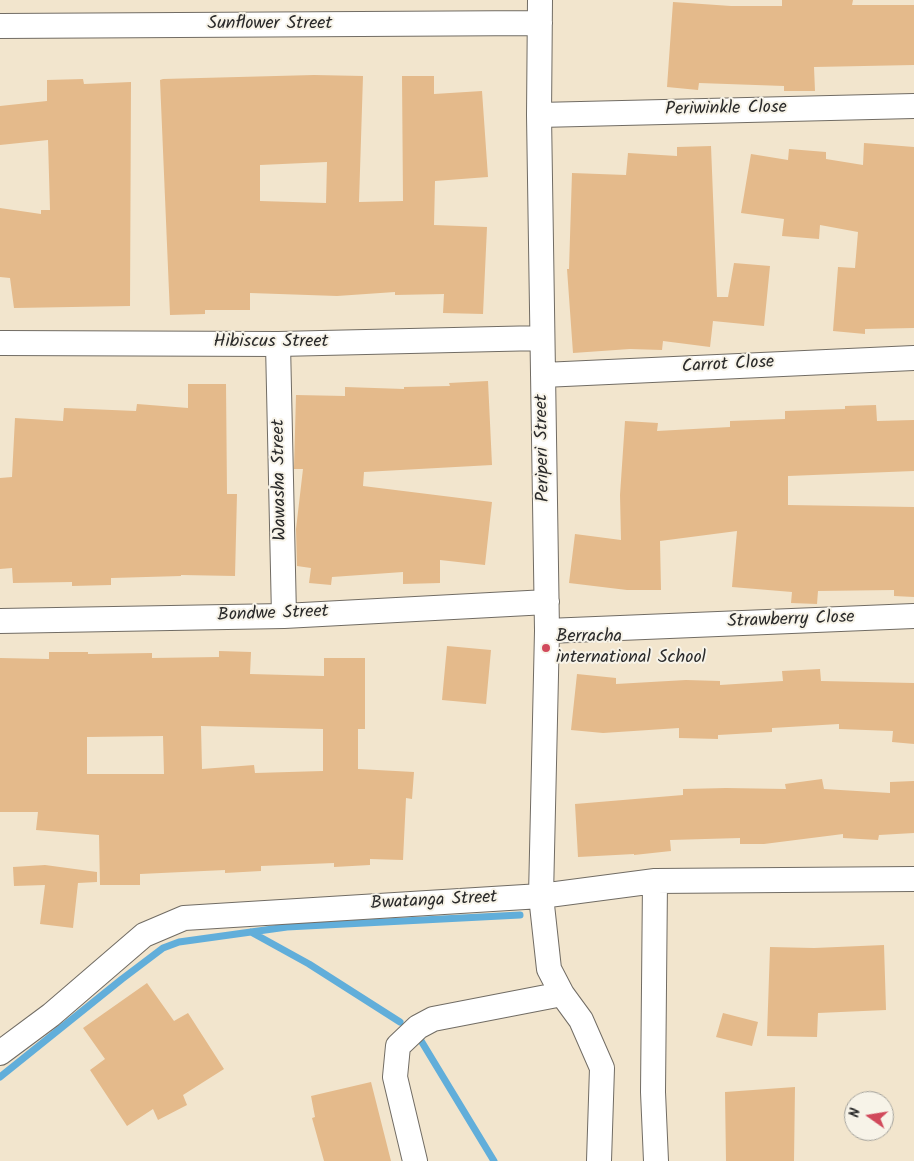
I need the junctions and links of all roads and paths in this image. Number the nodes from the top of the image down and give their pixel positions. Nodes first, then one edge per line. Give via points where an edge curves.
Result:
1 (540, 0) edge
2 (540, 23) junction
3 (0, 26) edge
4 (914, 106) edge
5 (539, 115) junction
6 (542, 338) junction
7 (0, 343) edge
8 (278, 344) junction
9 (914, 358) edge
10 (543, 375) junction
11 (547, 602) junction
12 (284, 616) junction
13 (914, 616) edge
14 (0, 621) edge
15 (547, 631) junction
16 (914, 879) edge
17 (655, 881) junction
18 (540, 896) junction
19 (562, 994) junction
20 (0, 1053) edge
21 (415, 1161) edge
22 (599, 1161) edge
23 (656, 1161) edge

1 - 2 street, Periperi Street
2 - 3 street, Sunflower Street
2 - 5 street, Periperi Street
4 - 5 street, Periwinkle Close
5 - 6 street, Periperi Street
6 - 8 street, Hibiscus Street
6 - 10 street, Periperi Street
7 - 8 street, Hibiscus Street
8 - 12 street, Wawasha Street
9 - 10 street, Carrot Close
10 - 11 street, Periperi Street
11 - 12 street, Bondwe Street
11 - 15 street, Periperi Street
12 - 14 street, Bondwe Street
13 - 15 street, Strawberry Close
15 - 18 street, Periperi Street
16 - 17 street, Bwatanga Street
17 - 18 street, Bwatanga Street
17 - 23 street via 653,1092
18 - 19 street, Periperi Street via 549,969
18 - 20 street, Bwatanga Street via 184,918 144,935 51,1015
19 - 21 street via 433,1019 418,1026 398,1046 395,1077
19 - 22 street, Periperi Street via 581,1020 602,1068

